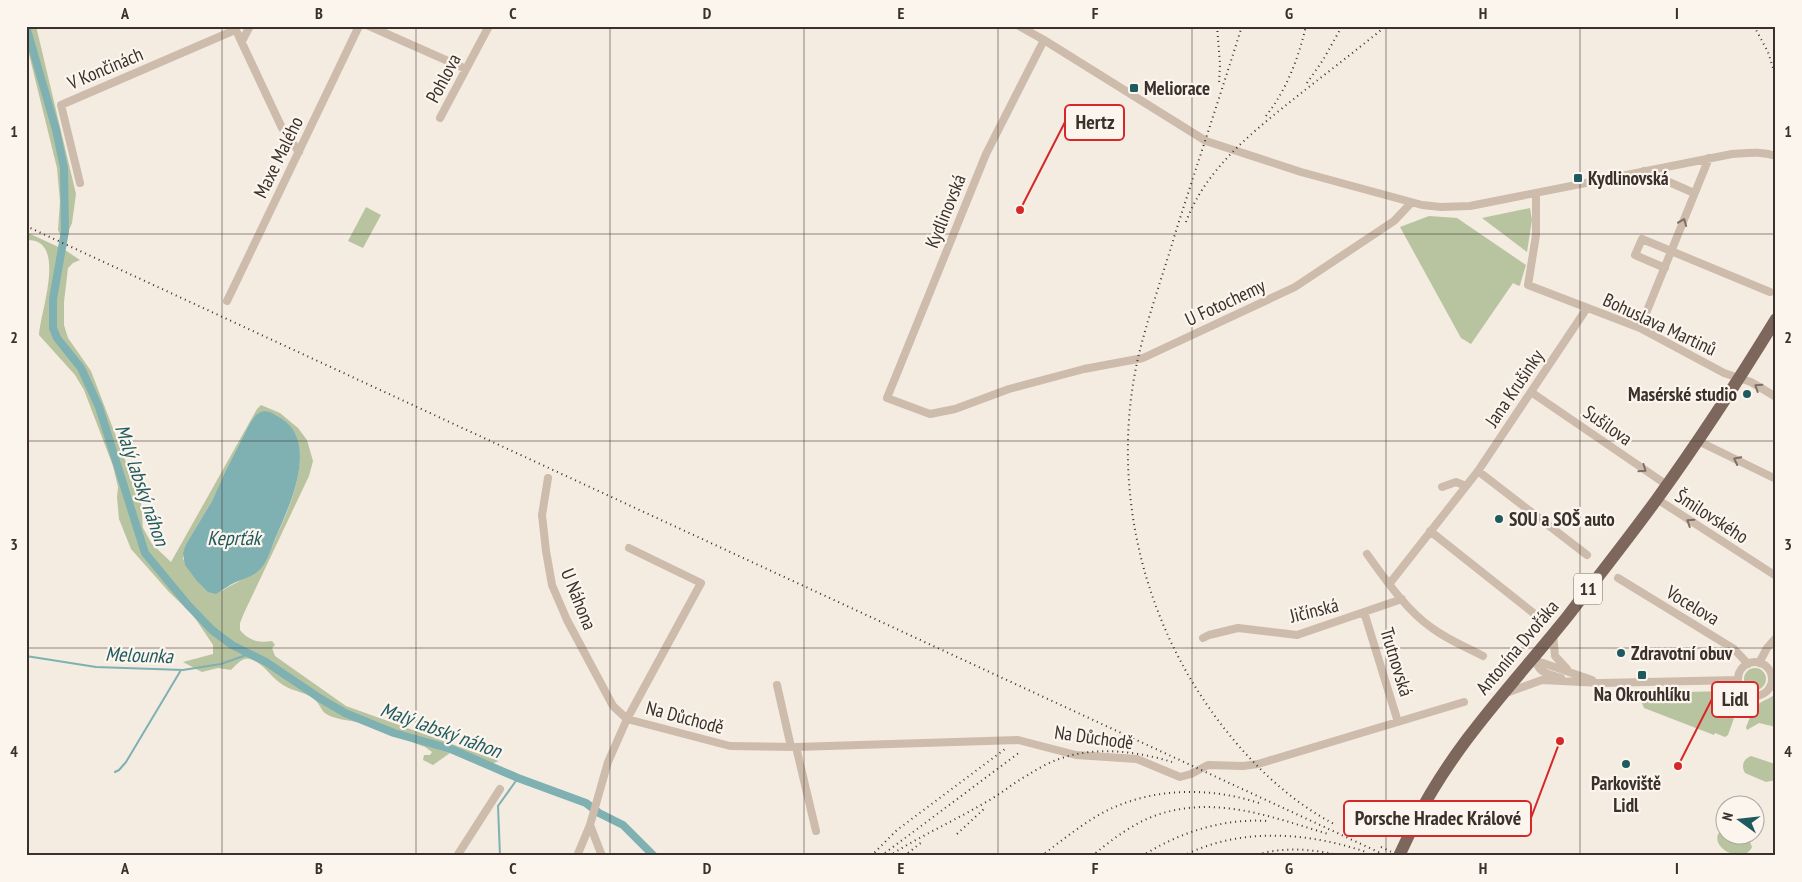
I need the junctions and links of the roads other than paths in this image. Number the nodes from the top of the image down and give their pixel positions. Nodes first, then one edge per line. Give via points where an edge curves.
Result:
1 (250, 26) edge
2 (359, 26) edge
3 (369, 26) edge
4 (489, 26) edge
5 (1018, 26) edge
6 (235, 28) edge
7 (1044, 40) junction
8 (242, 41) junction
9 (466, 69) junction
10 (440, 118) dead end
11 (299, 152) junction
12 (1776, 156) edge
13 (1709, 158) junction
14 (1644, 171) junction
15 (80, 183) dead end
16 (1536, 193) junction
17 (1694, 193) junction
18 (1410, 203) junction
19 (1671, 251) junction
20 (1665, 268) junction
21 (1770, 292) dead end
22 (227, 301) dead end
23 (1588, 308) junction
24 (1776, 320) edge
25 (1640, 328) junction
26 (1739, 378) junction
27 (1531, 392) junction
28 (1776, 397) edge
29 (887, 398) joint
30 (1698, 441) junction
31 (1478, 471) junction
32 (548, 478) dead end
33 (1776, 479) edge
34 (1667, 485) junction
35 (1466, 486) junction
36 (1442, 487) dead end
37 (1657, 499) junction
38 (1430, 531) junction
39 (629, 548) dead end
40 (1368, 554) dead end
41 (1587, 555) dead end
42 (1776, 576) edge
43 (1618, 578) dead end
44 (1390, 583) junction
45 (1402, 598) junction
46 (1364, 612) junction
47 (1541, 619) dead end
48 (1553, 634) junction
49 (1203, 638) dead end
50 (1776, 638) edge
51 (1483, 656) dead end
52 (1533, 660) junction
53 (1759, 663) junction
54 (1748, 664) junction
55 (1570, 672) junction
56 (1773, 673) edge
57 (1738, 680) junction
58 (1573, 682) junction
59 (1601, 683) junction
60 (777, 685) dead end
61 (1773, 686) edge
62 (1502, 695) junction
63 (1464, 702) dead end
64 (627, 719) junction
65 (1398, 722) junction
66 (794, 747) junction
67 (500, 789) dead end
68 (590, 825) junction
69 (816, 831) dead end
70 (457, 856) edge
71 (578, 856) edge
72 (602, 856) edge
73 (1399, 856) edge

1 - 8 street
2 - 11 street, Maxe Malého
3 - 9 street
4 - 9 street, Pohlova
5 - 7 street
6 - 8 street
6 - 15 street, V Končinách via 61,105
7 - 18 street via 1206,141
7 - 29 street, Kydlinovská via 986,154
8 - 11 street via 282,128
9 - 10 street, Pohlova
11 - 22 street, Maxe Malého
12 - 13 street via 1755,152
13 - 14 street
13 - 17 street
14 - 16 street
14 - 17 street
16 - 18 street via 1470,206 1438,207
16 - 23 street, Bohuslava Martinů via 1536,235 1528,285
19 -> 17 street
18 - 29 street, U Fotochemy via 1394,222 1295,287 1143,358 1030,383 937,414
19 - 20 street
19 - 20 street via 1642,239 1635,255
19 - 21 street
20 - 25 street
23 - 25 street, Bohuslava Martinů
23 - 27 street, Jana Krušinky
24 - 26 main road, Antonína Dvořáka / 11
25 - 26 street, Bohuslava Martinů
28 -> 26 street, Bohuslava Martinů
26 - 30 main road, Antonína Dvořáka / 11
27 - 31 street, Jana Krušinky
27 -> 34 street, Sušilova
33 -> 30 street
30 - 34 main road, Antonína Dvořáka / 11
31 - 35 street, Jana Krušinky
31 - 41 street
32 - 64 street, U Náhona via 542,515 552,585 613,706
34 - 37 main road, Antonína Dvořáka / 11
35 - 36 street via 1456,482
35 - 38 street, Jana Krušinky
42 -> 37 street, Šmilovského
37 - 48 main road, Antonína Dvořáka / 11
38 - 44 street, Jana Krušinky
38 - 47 street
39 - 64 street via 701,583
40 - 44 street
43 - 54 street, Vocelova via 1734,649
44 - 45 street
45 - 46 street, Jičínská
45 - 51 street via 1431,628
46 - 49 street, Jičínská via 1297,635 1238,628
46 - 65 street, Trutnovská
48 - 52 main road, Antonína Dvořáka / 11
48 - 55 street via 1555,656
50 - 53 street
52 - 55 street
52 - 58 street via 1541,671
52 - 62 main road, Antonína Dvořáka / 11
53 - 54 street
53 - 56 street
54 - 57 street via 1741,670
55 - 59 street
56 - 61 street
57 - 59 street
57 - 61 street via 1750,695 1761,694
58 - 59 street
58 - 62 street via 1536,681
60 - 66 street
62 - 73 main road, Antonína Dvořáka / 11, bridge via 1449,763
63 - 65 street, Na Důchodě
64 - 66 street, Na Důchodě via 730,746
64 - 68 street via 608,762
65 - 66 street, Na Důchodě via 1258,764 1208,764 1182,777 1137,759 1076,755 1018,740
66 - 69 street
67 - 70 street
68 - 71 street
68 - 72 street

